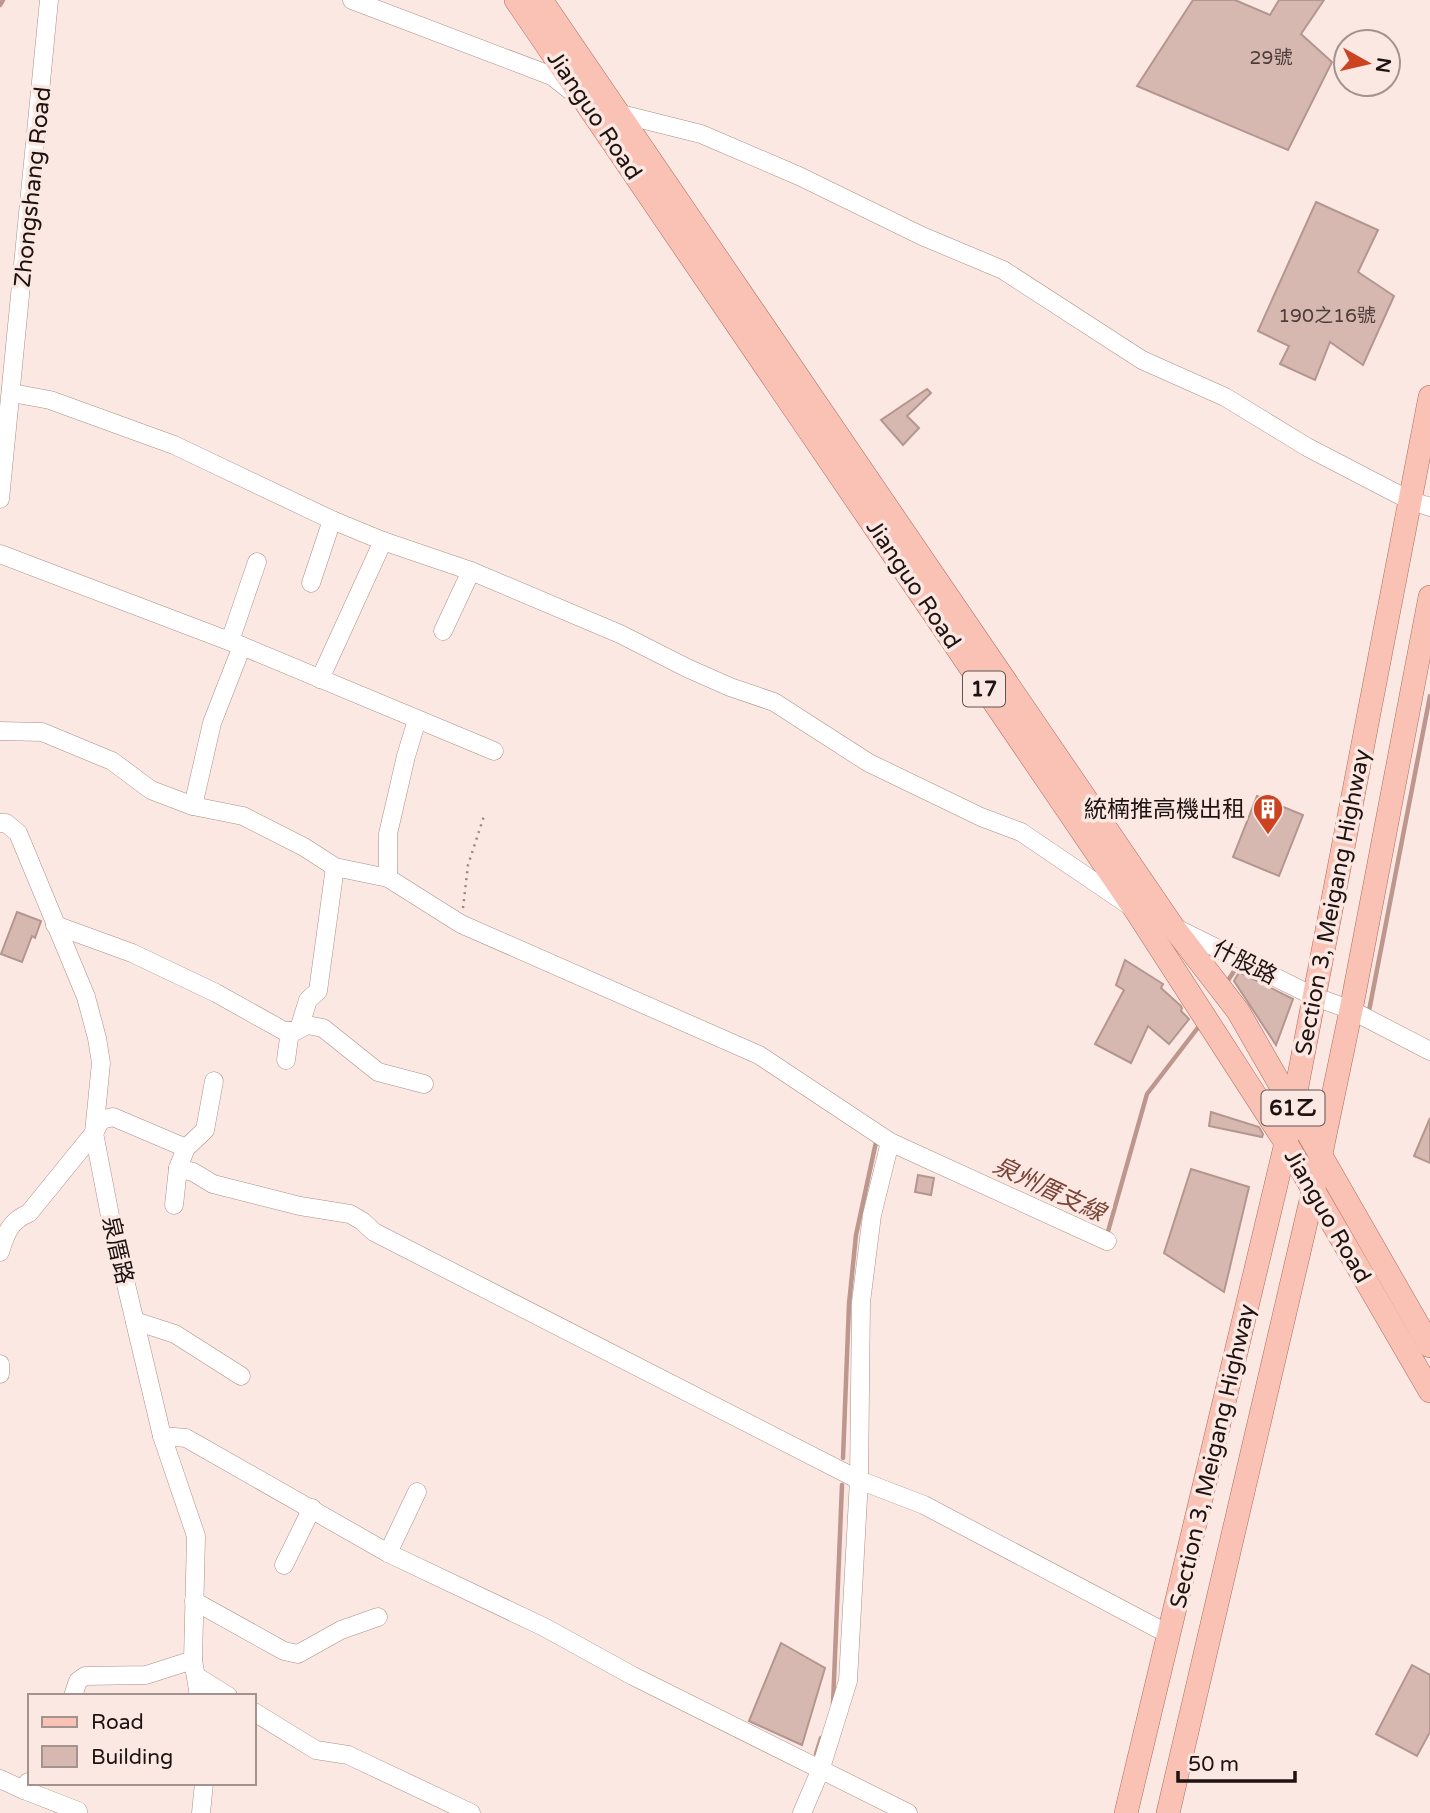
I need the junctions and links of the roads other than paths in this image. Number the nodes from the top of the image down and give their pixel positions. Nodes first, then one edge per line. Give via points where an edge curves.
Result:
1 (49, 0) edge
2 (352, 0) edge
3 (516, 0) edge
4 (541, 0) edge
5 (589, 106) junction
6 (619, 113) junction
7 (12, 393) junction
8 (1430, 397) edge
9 (0, 499) edge
10 (1419, 504) edge
11 (332, 520) junction
12 (383, 541) junction
13 (0, 554) edge
14 (257, 562) dead end
15 (471, 570) junction
16 (311, 583) dead end
17 (1430, 597) edge
18 (443, 631) dead end
19 (236, 643) junction
20 (320, 679) junction
21 (417, 720) junction
22 (0, 731) edge
23 (494, 751) dead end
24 (193, 806) junction
25 (0, 823) edge
26 (335, 867) junction
27 (388, 878) junction
28 (1135, 909) junction
29 (55, 925) junction
30 (1173, 927) junction
31 (1313, 996) junction
32 (1351, 1010) junction
33 (295, 1030) junction
34 (1430, 1051) edge
35 (286, 1060) dead end
36 (214, 1081) dead end
37 (424, 1084) dead end
38 (1293, 1108) junction
39 (94, 1133) junction
40 (890, 1142) junction
41 (1286, 1143) junction
42 (186, 1148) junction
43 (1321, 1156) junction
44 (178, 1168) junction
45 (1313, 1192) junction
46 (174, 1205) dead end
47 (1107, 1241) dead end
48 (0, 1252) edge
49 (135, 1321) junction
50 (1430, 1346) edge
51 (0, 1364) edge
52 (0, 1374) edge
53 (241, 1376) dead end
54 (1430, 1391) edge
55 (162, 1436) junction
56 (859, 1480) junction
57 (417, 1492) dead end
58 (312, 1508) junction
59 (388, 1553) junction
60 (284, 1565) dead end
61 (194, 1601) junction
62 (377, 1617) dead end
63 (1170, 1635) junction
64 (194, 1668) junction
65 (74, 1694) edge
66 (199, 1694) edge
67 (226, 1694) edge
68 (256, 1713) edge
69 (820, 1771) junction
70 (0, 1779) edge
71 (27, 1784) edge
72 (29, 1785) edge
73 (204, 1785) edge
74 (78, 1811) dead end
75 (201, 1813) edge
76 (471, 1813) edge
77 (802, 1813) edge
78 (908, 1813) edge
79 (1126, 1813) edge
80 (1168, 1813) edge

1 - 7 street, Zhongshang Road
2 - 5 street via 552,76
3 - 5 main road, Jianguo Road / 17
4 - 6 main road, Jianguo Road / 17
5 - 6 street
5 - 28 main road, Jianguo Road / 17
6 - 10 street via 701,134 1003,270 1142,360 1225,397 1307,447
6 - 30 main road, Jianguo Road / 17
7 - 9 street, Zhongshang Road
7 - 11 street, 什股路 via 50,400 174,445
8 - 10 main road, Section 3, Meigang Highway / 61乙
10 - 31 main road, Section 3, Meigang Highway / 61乙
11 - 12 street, 什股路
11 - 16 street
12 - 15 street, 什股路
12 - 20 street
13 - 19 street
14 - 19 street
15 - 18 street
15 - 28 street, 什股路 via 730,687 774,702 869,763 1021,832
17 - 32 main road, Section 3, Meigang Highway / 61乙
19 - 20 street
19 - 24 street
20 - 21 street
21 - 23 street
21 - 27 street via 388,834
22 - 24 street via 42,732 112,761 151,790
24 - 26 street via 243,816
25 - 29 street, 泉厝路 via 18,833
26 - 27 street
26 - 33 street via 318,990 308,1000
27 - 40 street via 461,924 759,1055
28 - 30 street, 什股路
28 - 41 main road, Jianguo Road / 17
29 - 33 street via 132,953 284,1031
29 - 39 street, 泉厝路 via 86,997 97,1038 101,1063
30 - 31 street, 什股路
30 - 38 main road, Jianguo Road / 17 via 1238,1011
31 - 32 street, 什股路
31 - 38 main road, Section 3, Meigang Highway / 61乙
32 - 34 street, 什股路
32 - 43 main road, Section 3, Meigang Highway / 61乙
33 - 35 street
33 - 37 street via 307,1025 323,1028 378,1072
36 - 42 street via 205,1130
38 - 41 main road, Section 3, Meigang Highway / 61乙
38 - 43 main road, Jianguo Road / 17
39 - 42 street via 101,1120 113,1116
39 - 48 street via 29,1213 7,1229
39 - 49 street, 泉厝路
40 - 47 street
40 - 56 street via 872,1215 861,1302
41 - 45 main road, Jianguo Road / 17
41 - 63 main road, Section 3, Meigang Highway / 61乙
42 - 44 street
43 - 45 main road, Section 3, Meigang Highway / 61乙
43 - 50 main road, Jianguo Road / 17
44 - 46 street
44 - 56 street via 213,1184 350,1214 374,1232
45 - 54 main road, Jianguo Road / 17
45 - 80 main road, Section 3, Meigang Highway / 61乙
49 - 53 street via 175,1334
49 - 55 street, 泉厝路
51 - 52 street
55 - 58 street via 186,1438
55 - 61 street, 泉厝路 via 196,1536
56 - 63 street via 924,1505
56 - 69 street via 848,1681
57 - 59 street
58 - 59 street
58 - 60 street
59 - 69 street via 544,1627
61 - 62 street via 284,1651 298,1654
61 - 64 street, 泉厝路
63 - 79 main road, Section 3, Meigang Highway / 61乙
64 - 65 street via 85,1676
64 - 66 street, 泉厝路
64 - 67 street
68 - 76 street via 316,1750 348,1755
69 - 77 street
69 - 78 street
70 - 71 street
72 - 74 street
73 - 75 street

